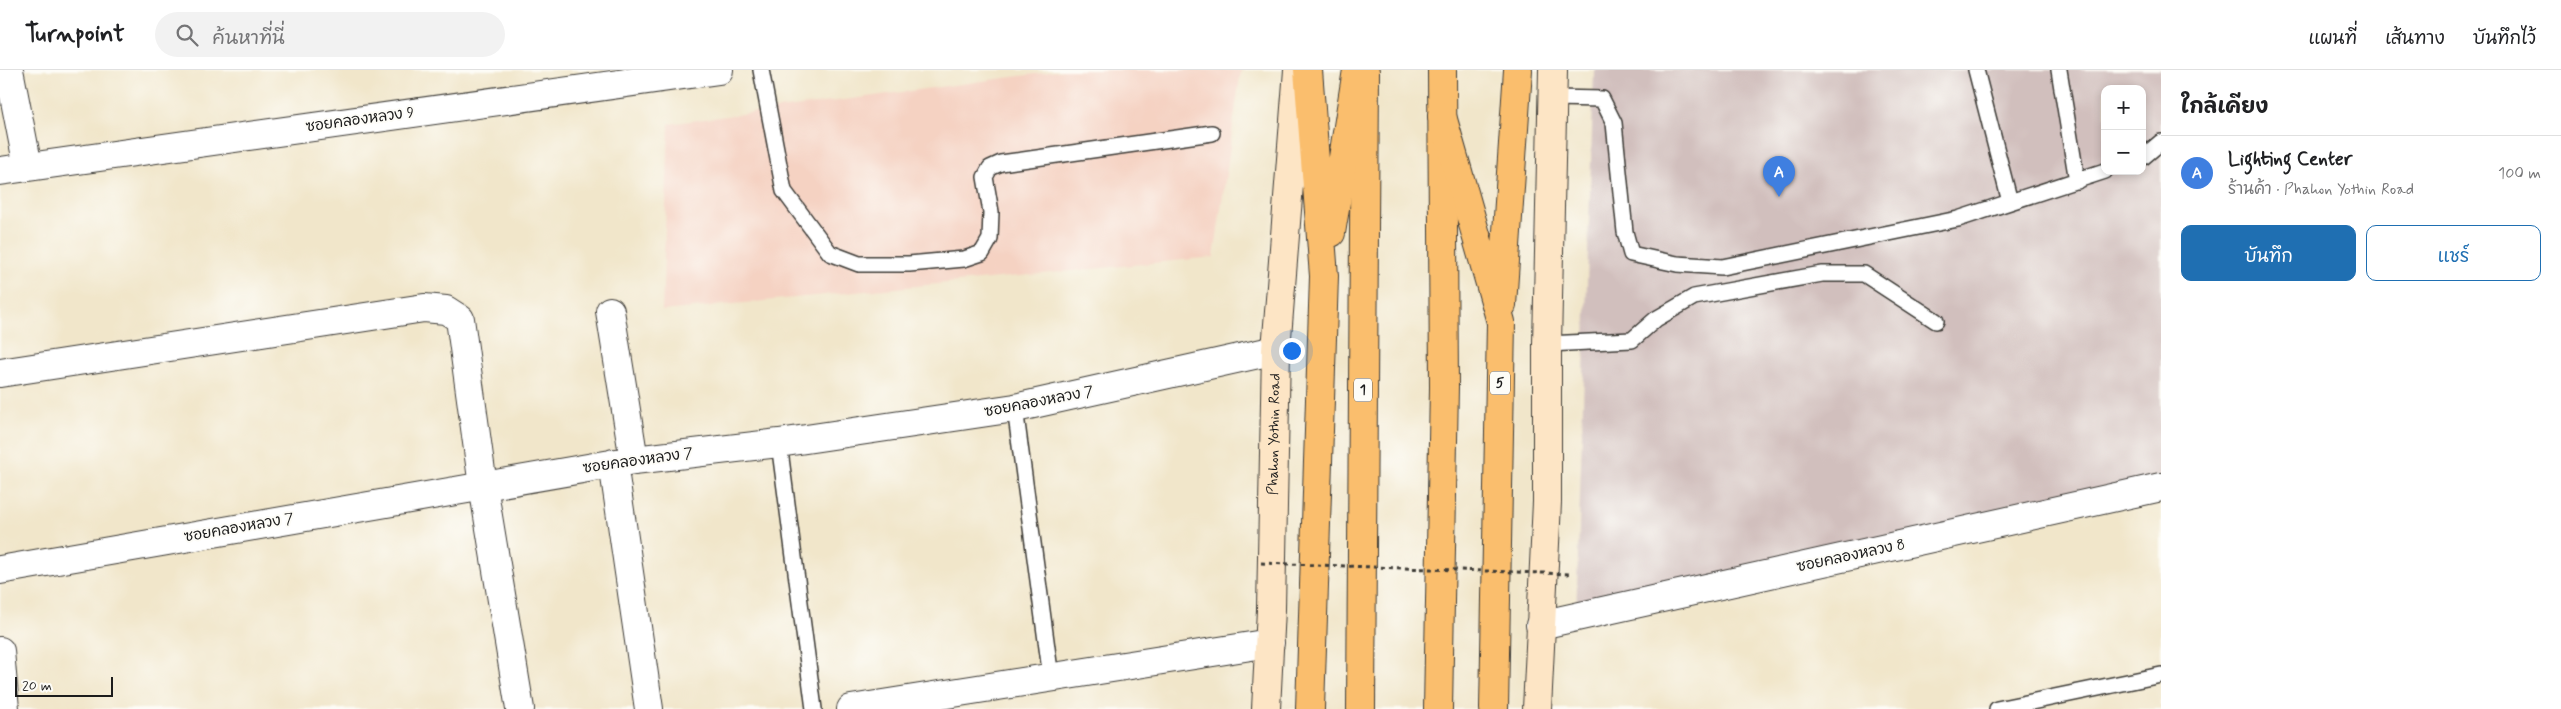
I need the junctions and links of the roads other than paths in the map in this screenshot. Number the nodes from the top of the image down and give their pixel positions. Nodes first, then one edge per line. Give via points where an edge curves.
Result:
1 (9, 70) edge
2 (719, 70) edge
3 (761, 70) edge
4 (1298, 70) edge
5 (1308, 70) edge
6 (1357, 70) edge
7 (1365, 70) edge
8 (1442, 70) edge
9 (1518, 70) edge
10 (1553, 70) edge
11 (1976, 70) edge
12 (2059, 70) edge
13 (1553, 98) junction
14 (1442, 116) junction
15 (1212, 133) dead end
16 (2161, 142) edge
17 (2146, 155) edge
18 (28, 167) junction
19 (0, 171) edge
20 (2101, 172) edge
21 (2077, 181) junction
22 (2010, 202) junction
23 (1324, 276) junction
24 (610, 311) dead end
25 (1936, 320) dead end
26 (1500, 322) junction
27 (1547, 344) junction
28 (1276, 350) junction
29 (0, 373) edge
30 (1015, 408) junction
31 (778, 444) junction
32 (623, 462) junction
33 (483, 486) junction
34 (2161, 487) edge
35 (0, 570) edge
36 (1540, 625) junction
37 (1270, 643) junction
38 (0, 651) edge
39 (2161, 675) edge
40 (1051, 678) junction
41 (5, 709) edge
42 (520, 709) edge
43 (649, 709) edge
44 (814, 709) edge
45 (851, 709) edge
46 (1266, 709) edge
47 (1310, 709) edge
48 (1361, 709) edge
49 (1438, 709) edge
50 (1494, 709) edge
51 (1537, 709) edge
52 (1997, 709) edge

1 - 18 street
2 - 18 street, ซอยคลองหลวง 9
3 - 15 lane via 784,190 830,253 859,264 909,264 982,253 990,239 991,212 985,176 990,168 1001,163
4 - 28 main road, Phahon Yothin Road
5 - 23 highway
6 - 23 highway
7 - 48 highway, 1
8 - 14 highway
9 - 26 highway, 5
10 - 13 main road
11 - 22 lane
12 - 21 lane
13 - 22 lane via 1602,99 1614,123 1625,232 1631,254 1677,264 1722,267 1958,219
13 - 27 main road
14 - 26 highway, 5
14 - 49 highway via 1444,387
16 - 17 lane
18 - 19 street, ซอยคลองหลวง 9
20 - 21 lane
21 - 22 lane
23 - 47 highway
24 - 32 street
25 - 27 lane via 1864,274 1822,274 1694,297 1656,319 1632,340
26 - 50 highway, 5
27 - 36 main road via 1547,502
28 - 30 street, ซอยคลองหลวง 7
28 - 37 main road, Phahon Yothin Road
29 - 33 street via 424,308 446,310 460,319
30 - 31 street, ซอยคลองหลวง 7
30 - 40 lane
31 - 32 street, ซอยคลองหลวง 7
31 - 44 lane
32 - 33 street, ซอยคลองหลวง 7
32 - 43 street
33 - 35 street, ซอยคลองหลวง 7
33 - 42 street
34 - 36 street, ซอยคลองหลวง 8
36 - 51 main road
37 - 40 street
37 - 46 main road, Phahon Yothin Road
38 - 41 street
39 - 52 lane
40 - 45 street

